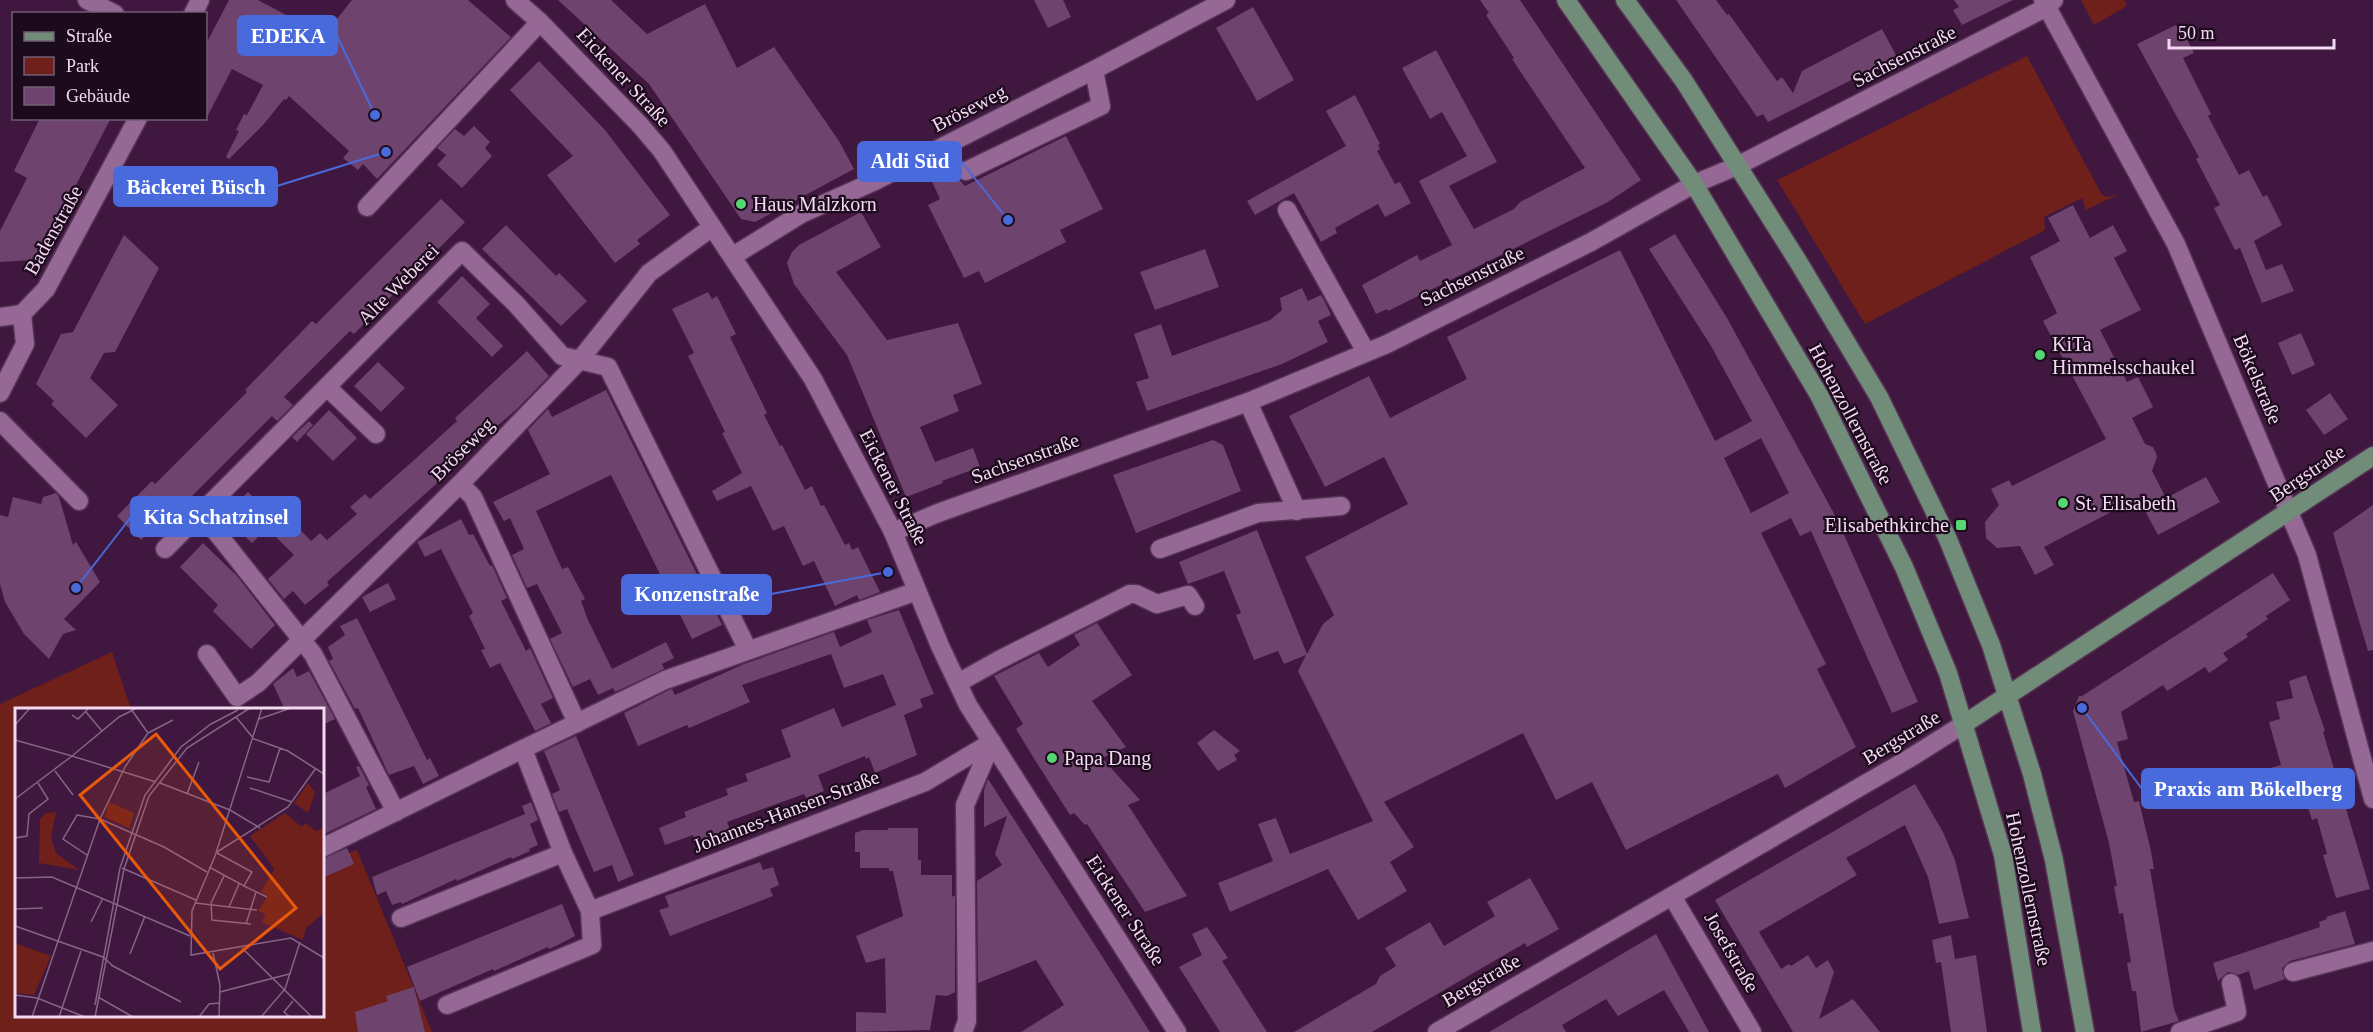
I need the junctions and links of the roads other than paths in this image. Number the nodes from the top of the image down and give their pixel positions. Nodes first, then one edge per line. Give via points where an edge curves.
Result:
1 (87, 0) edge
2 (515, 0) edge
3 (1226, 0) edge
4 (1566, 0) edge
5 (1625, 0) edge
6 (2048, 2) edge
7 (111, 12) edge
8 (540, 22) junction
9 (1094, 70) junction
10 (137, 120) edge
11 (1737, 166) junction
12 (966, 171) dead end
13 (1694, 184) junction
14 (367, 207) dead end
15 (1287, 210) dead end
16 (711, 228) junction
17 (733, 256) junction
18 (22, 314) junction
19 (0, 317) edge
20 (1366, 352) junction
21 (579, 361) junction
22 (327, 387) junction
23 (0, 393) edge
24 (1248, 402) junction
25 (0, 421) edge
26 (376, 434) dead end
27 (2373, 456) edge
28 (460, 484) junction
29 (79, 501) dead end
30 (1341, 506) dead end
31 (1297, 511) junction
32 (2289, 512) junction
33 (201, 513) junction
34 (893, 532) junction
35 (165, 549) dead end
36 (1160, 549) dead end
37 (917, 591) junction
38 (1195, 606) dead end
39 (300, 639) junction
40 (748, 650) junction
41 (207, 654) dead end
42 (958, 683) junction
43 (2008, 698) junction
44 (577, 723) junction
45 (1965, 724) junction
46 (992, 742) junction
47 (523, 749) junction
48 (2373, 799) edge
49 (396, 812) junction
50 (324, 847) edge
51 (563, 853) junction
52 (1672, 896) junction
53 (590, 911) junction
54 (401, 918) dead end
55 (2373, 951) edge
56 (2294, 972) dead end
57 (2231, 983) dead end
58 (447, 1005) dead end
59 (963, 1032) edge
60 (1177, 1032) edge
61 (1437, 1032) edge
62 (1752, 1032) edge
63 (2032, 1032) edge
64 (2085, 1032) edge
65 (2180, 1032) edge

1 - 7 street
2 - 8 street, Eickener Straße
3 - 9 street, Bröseweg
4 - 13 main road, Hohenzollernstraße
5 - 11 main road, Hohenzollernstraße
6 - 11 street, Sachsenstraße
6 - 32 street, Bökelstraße via 2176,244
8 - 14 street
8 - 16 street, Eickener Straße via 640,124
9 - 12 street via 1101,106
9 - 17 street, Bröseweg via 875,181 801,214
10 - 18 street, Badenstraße via 46,289
11 - 13 street, Sachsenstraße
11 - 43 main road, Hohenzollernstraße via 1879,397 1947,537 1992,645
13 - 20 street, Sachsenstraße via 1591,242
13 - 45 main road, Hohenzollernstraße via 1819,395 1904,567
15 - 20 street
16 - 17 street, Eickener Straße
16 - 21 street, Bröseweg via 649,273
17 - 34 street, Eickener Straße via 813,379
18 - 19 street
18 - 23 street via 25,344
20 - 24 street, Sachsenstraße
21 - 22 street, Alte Weberei via 562,356 462,252
21 - 28 street, Bröseweg
21 - 40 street via 608,367
22 - 26 street
22 - 33 street, Alte Weberei
24 - 31 street
24 - 34 street, Sachsenstraße
25 - 29 street
27 - 32 main road, Bergstraße
28 - 39 street, Bröseweg
28 - 44 street via 473,497
30 - 31 street
31 - 36 street via 1258,513
32 - 43 main road, Bergstraße
32 - 48 street, Bökelstraße via 2307,555
33 - 35 street, Alte Weberei
33 - 39 street
34 - 37 street, Eickener Straße
37 - 40 street
37 - 42 street, Eickener Straße
38 - 42 street via 1188,595 1157,604 1130,594
39 - 41 street, Bröseweg via 258,683 237,697
39 - 49 street via 313,654
40 - 44 street via 665,680
42 - 46 street, Eickener Straße
43 - 45 main road, Bergstraße
43 - 64 main road, Hohenzollernstraße via 2054,860
44 - 47 street
45 - 52 street, Bergstraße
45 - 63 main road, Hohenzollernstraße via 2003,855
46 - 53 street, Johannes-Hansen-Straße via 925,782
46 - 59 street via 965,805 967,1021
46 - 60 street, Eickener Straße
47 - 49 street
47 - 51 street
49 - 50 street
51 - 53 street
51 - 54 street
52 - 61 street, Bergstraße
52 - 62 street, Josefstraße
53 - 58 street via 592,945
55 - 56 street
57 - 65 street via 2237,1012

